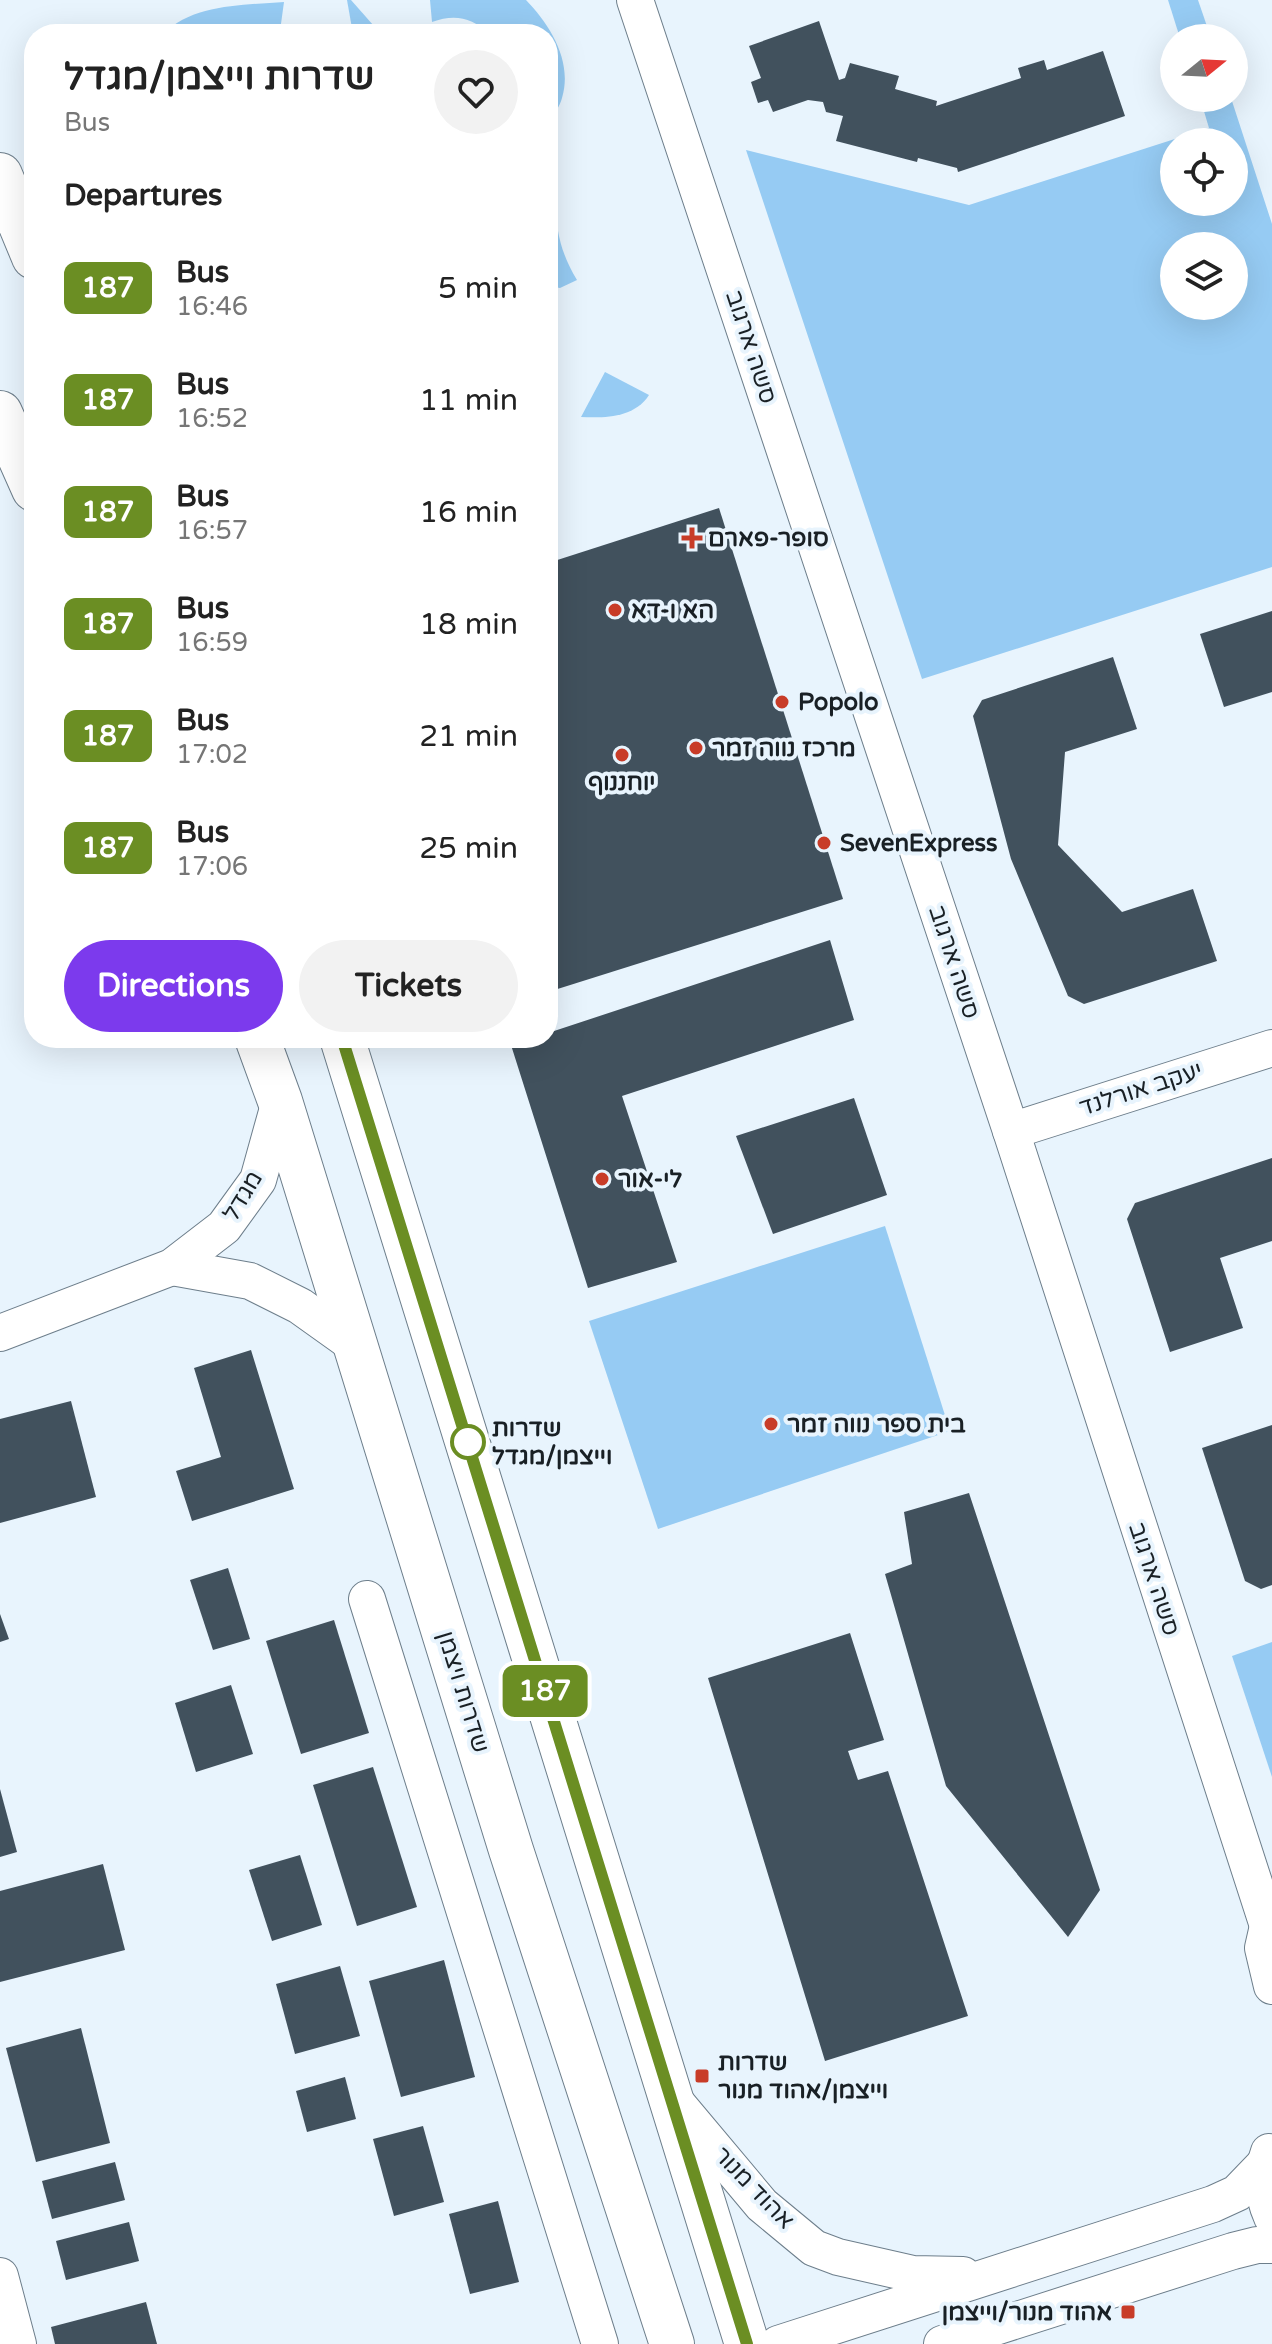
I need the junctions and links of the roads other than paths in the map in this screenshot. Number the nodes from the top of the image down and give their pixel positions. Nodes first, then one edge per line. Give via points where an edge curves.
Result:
1 (635, 0) edge
2 (0, 175) edge
3 (24, 233) edge
4 (0, 413) edge
5 (24, 467) edge
6 (261, 1048) edge
7 (345, 1048) edge
8 (1272, 1048) edge
9 (280, 1101) junction
10 (1011, 1131) junction
11 (172, 1267) junction
12 (0, 1333) edge
13 (356, 1346) junction
14 (367, 1599) dead end
15 (1270, 1929) edge
16 (1272, 1986) edge
17 (671, 2097) junction
18 (1270, 2148) edge
19 (1272, 2217) edge
20 (1272, 2245) edge
21 (993, 2275) junction
22 (0, 2276) edge
23 (1006, 2324) junction
24 (11, 2340) edge
25 (600, 2344) edge
26 (672, 2344) edge
27 (747, 2344) edge
28 (778, 2344) edge
29 (942, 2344) edge
30 (975, 2344) edge

1 - 10 street, סשה ארגוב
2 - 3 main road
4 - 5 main road
6 - 9 main road, שדרות ויצמן
7 - 17 main road
8 - 10 street, יעקב אורלנד
9 - 11 street, מגדל via 258,1180 224,1227
9 - 13 main road, שדרות ויצמן
10 - 15 street, סשה ארגוב
11 - 12 street, מגדל
11 - 13 street via 250,1281 300,1306
13 - 26 main road, שדרות ויצמן via 516,1865
14 - 25 street
15 - 16 street, סשה ארגוב via 1263,1948
17 - 21 street, אהוד מנור via 762,2205 814,2248 913,2274
17 - 27 main road
18 - 19 street via 1263,2190
18 - 21 street, אהוד מנור via 1237,2193
20 - 23 street via 1233,2251
21 - 28 street, אהוד מנור
22 - 24 street
23 - 29 street
23 - 30 street

